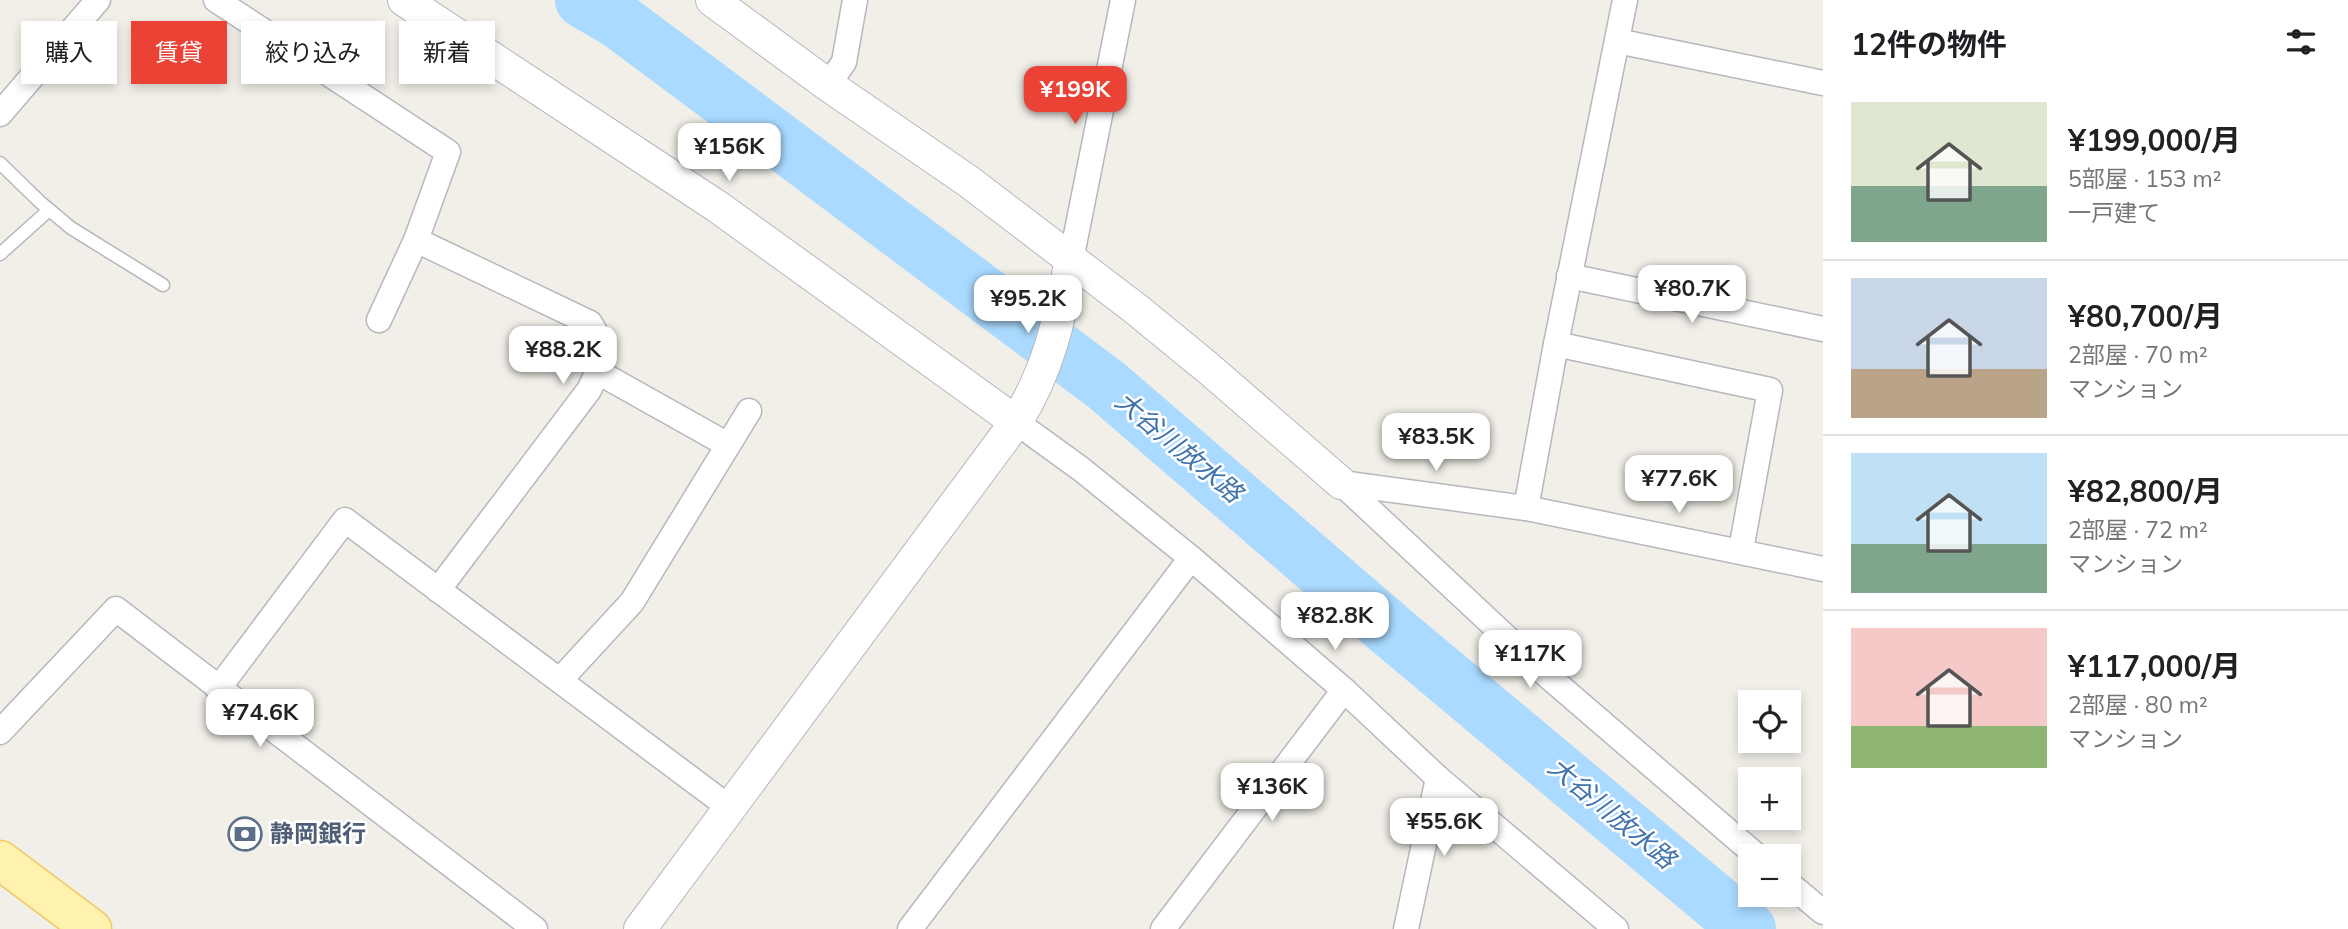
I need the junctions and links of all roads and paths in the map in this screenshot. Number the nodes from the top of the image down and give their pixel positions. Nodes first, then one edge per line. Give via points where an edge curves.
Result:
1 (216, 0) edge
2 (404, 0) edge
3 (712, 0) edge
4 (855, 0) edge
5 (1123, 0) edge
6 (1625, 0) edge
7 (90, 2) edge
8 (1617, 41) junction
9 (1823, 83) edge
10 (828, 85) junction
11 (0, 114) edge
12 (0, 163) edge
13 (49, 210) junction
14 (416, 240) junction
15 (0, 254) edge
16 (1071, 260) junction
17 (1569, 276) junction
18 (163, 285) dead end
19 (379, 320) dead end
20 (1823, 329) edge
21 (1556, 344) junction
22 (598, 372) junction
23 (749, 411) dead end
24 (1016, 422) junction
25 (728, 445) junction
26 (1341, 483) junction
27 (1526, 508) junction
28 (1741, 550) junction
29 (1191, 558) junction
30 (1823, 569) edge
31 (439, 590) junction
32 (560, 680) junction
33 (218, 689) junction
34 (1344, 690) junction
35 (0, 732) edge
36 (1438, 778) junction
37 (730, 807) junction
38 (1743, 844) edge
39 (0, 860) edge
40 (1801, 894) edge
41 (1823, 912) edge
42 (92, 929) edge
43 (535, 929) edge
44 (640, 929) edge
45 (910, 929) edge
46 (1163, 929) edge
47 (1406, 929) edge
48 (1616, 929) edge

1 - 14 street via 448,152
2 - 24 street via 718,207
3 - 10 street
4 - 10 street via 844,62
5 - 16 street
6 - 8 street
7 - 11 street
8 - 9 street
8 - 17 street
10 - 16 street via 968,181
12 - 13 lane
13 - 15 lane
13 - 18 lane
14 - 19 street
14 - 22 street via 590,323 602,341
16 - 24 street via 1052,346 1033,395
16 - 26 street via 1208,368
17 - 20 street
17 - 21 street
21 - 27 street
21 - 28 street via 1770,390
22 - 25 street
22 - 31 street
23 - 25 street
24 - 29 street
24 - 37 street
25 - 32 street via 632,602
26 - 27 street
26 - 38 street via 1550,678
27 - 28 street
28 - 30 street
29 - 34 street
29 - 45 street
31 - 32 street
31 - 33 street via 345,520
32 - 37 street
33 - 35 street via 116,609
33 - 43 street
34 - 36 street
34 - 46 street
36 - 47 street
36 - 48 street
37 - 44 street
39 - 42 main road
40 - 41 street

